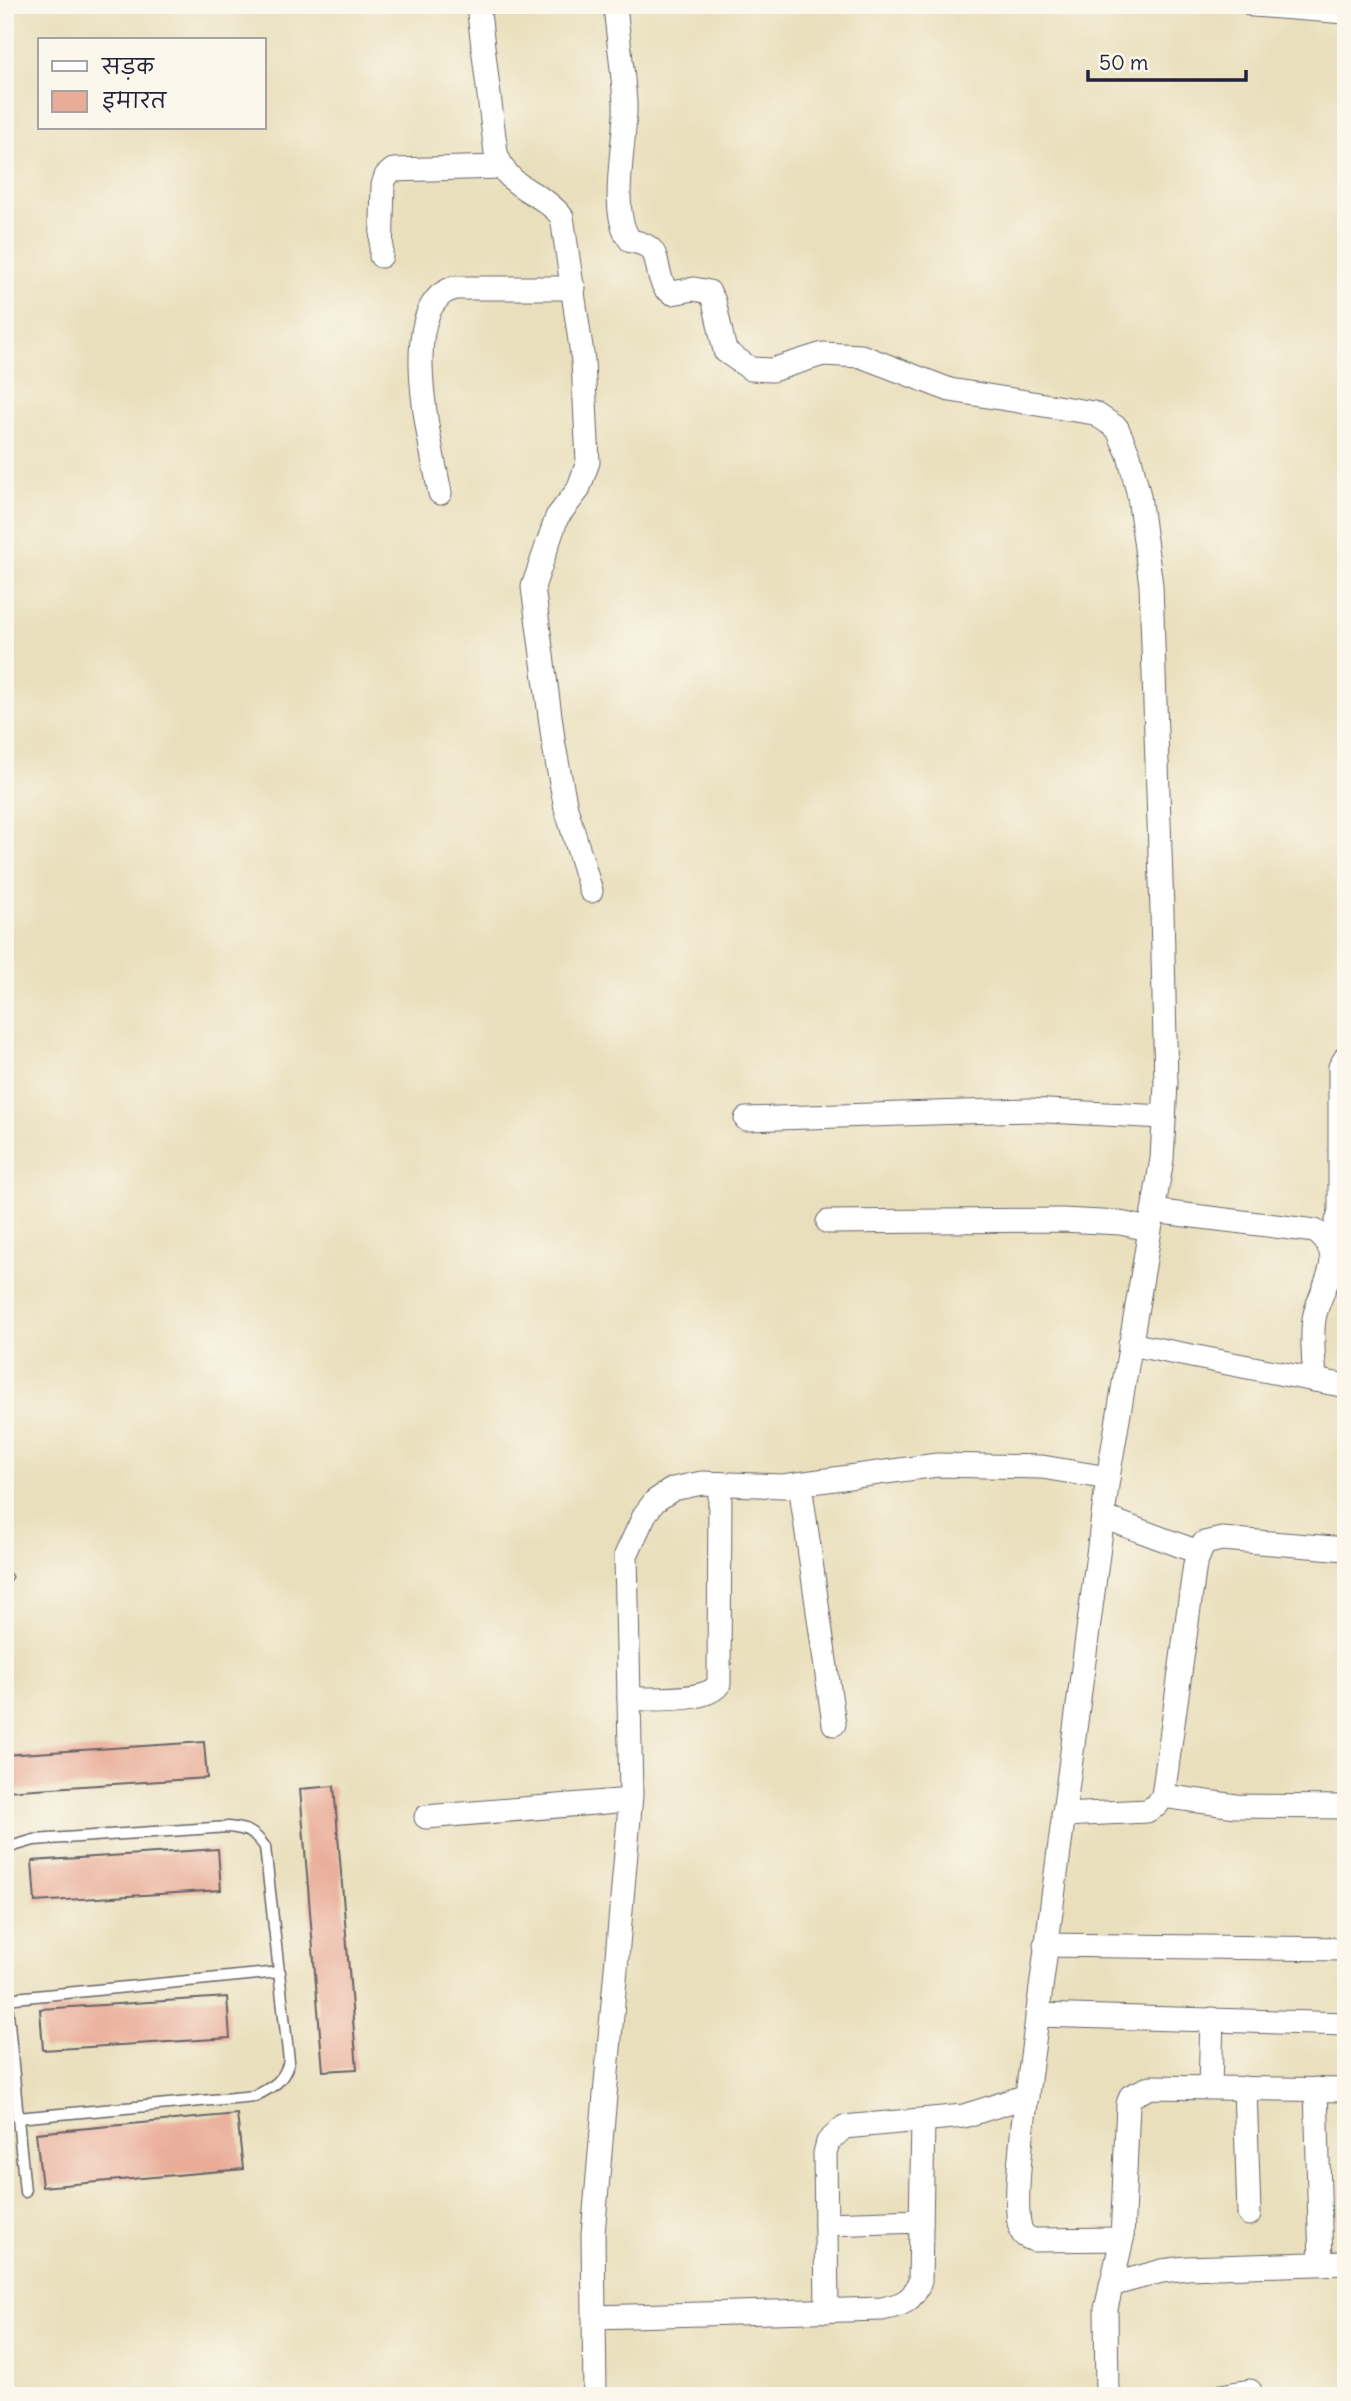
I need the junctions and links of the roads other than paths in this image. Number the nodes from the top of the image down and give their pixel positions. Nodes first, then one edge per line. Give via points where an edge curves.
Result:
1 (478, 5) edge
2 (615, 5) edge
3 (1253, 5) edge
4 (1346, 12) edge
5 (500, 167) junction
6 (381, 256) dead end
7 (574, 288) junction
8 (440, 493) dead end
9 (592, 891) dead end
10 (1346, 1057) edge
11 (1164, 1117) junction
12 (746, 1119) dead end
13 (1151, 1220) junction
14 (828, 1222) dead end
15 (1331, 1244) junction
16 (1130, 1344) junction
17 (1315, 1380) junction
18 (1346, 1386) edge
19 (1108, 1478) junction
20 (720, 1484) junction
21 (800, 1484) junction
22 (1103, 1517) junction
23 (1346, 1549) edge
24 (1198, 1552) junction
25 (629, 1699) junction
26 (834, 1724) dead end
27 (1163, 1796) junction
28 (630, 1800) junction
29 (1346, 1807) edge
30 (1063, 1815) junction
31 (426, 1816) dead end
32 (5, 1852) edge
33 (1045, 1945) junction
34 (1346, 1949) edge
35 (280, 1972) junction
36 (5, 1980) edge
37 (6, 1999) edge
38 (1037, 2015) junction
39 (1212, 2019) junction
40 (1346, 2024) edge
41 (1210, 2087) junction
42 (1245, 2088) junction
43 (1316, 2089) junction
44 (1346, 2090) edge
45 (1027, 2096) junction
46 (17, 2118) junction
47 (923, 2121) junction
48 (25, 2192) dead end
49 (1249, 2214) dead end
50 (921, 2221) junction
51 (826, 2224) junction
52 (1122, 2239) junction
53 (1321, 2263) junction
54 (1346, 2263) edge
55 (1111, 2286) junction
56 (827, 2311) junction
57 (594, 2317) junction
58 (1250, 2391) dead end
59 (595, 2396) edge
60 (1107, 2396) edge
61 (1221, 2396) edge

1 - 5 street
2 - 11 street via 625,104 622,225 631,241 644,243 656,254 665,288 672,293 709,292 730,358 751,369 772,370 823,354 861,356 950,390 1094,413 1116,428 1129,455 1139,496 1151,585 1163,911
3 - 4 street
5 - 6 street via 393,170 383,185
5 - 7 street via 515,184 562,217
7 - 8 street via 455,288 445,290 428,309 420,340 427,422
7 - 9 street via 588,462 578,490 557,517 533,587 564,796
10 - 15 street via 1340,1067 1340,1211
11 - 12 street via 1048,1110
11 - 13 street
13 - 14 street
13 - 15 street via 1315,1231
13 - 16 street
15 - 17 street via 1331,1277 1313,1331
16 - 17 street
16 - 19 street
17 - 18 street
19 - 21 street via 1042,1467 937,1465
19 - 22 street
20 - 21 street
20 - 25 street via 682,1486 655,1502 626,1555
20 - 25 street via 719,1684 688,1698
21 - 26 street
22 - 24 street
22 - 30 street
23 - 24 street via 1222,1539 1204,1543
24 - 27 street
25 - 28 street
27 - 29 street via 1236,1806
27 - 30 street via 1147,1811
28 - 31 street
28 - 57 street via 593,2234
30 - 33 street
32 - 35 lane via 34,1840 247,1829 265,1847
33 - 34 street
33 - 38 street
35 - 37 lane
35 - 46 lane via 289,2062 275,2087 255,2096 219,2101
36 - 37 lane
37 - 46 lane
38 - 39 street
38 - 45 street
39 - 40 street
39 - 41 street
41 - 42 street
41 - 52 street via 1151,2087 1131,2096
42 - 43 street
42 - 49 street
43 - 44 street
43 - 53 street
45 - 47 street via 964,2116
45 - 52 street via 1019,2215 1025,2237 1042,2241
46 - 48 lane
47 - 50 street
47 - 51 street via 844,2127 837,2132 825,2153
50 - 51 street
50 - 56 street via 916,2294 901,2305 882,2309
51 - 56 street
52 - 55 street
53 - 54 street
53 - 55 street via 1186,2268
55 - 60 street via 1106,2309
56 - 57 street
57 - 59 street
58 - 61 street

